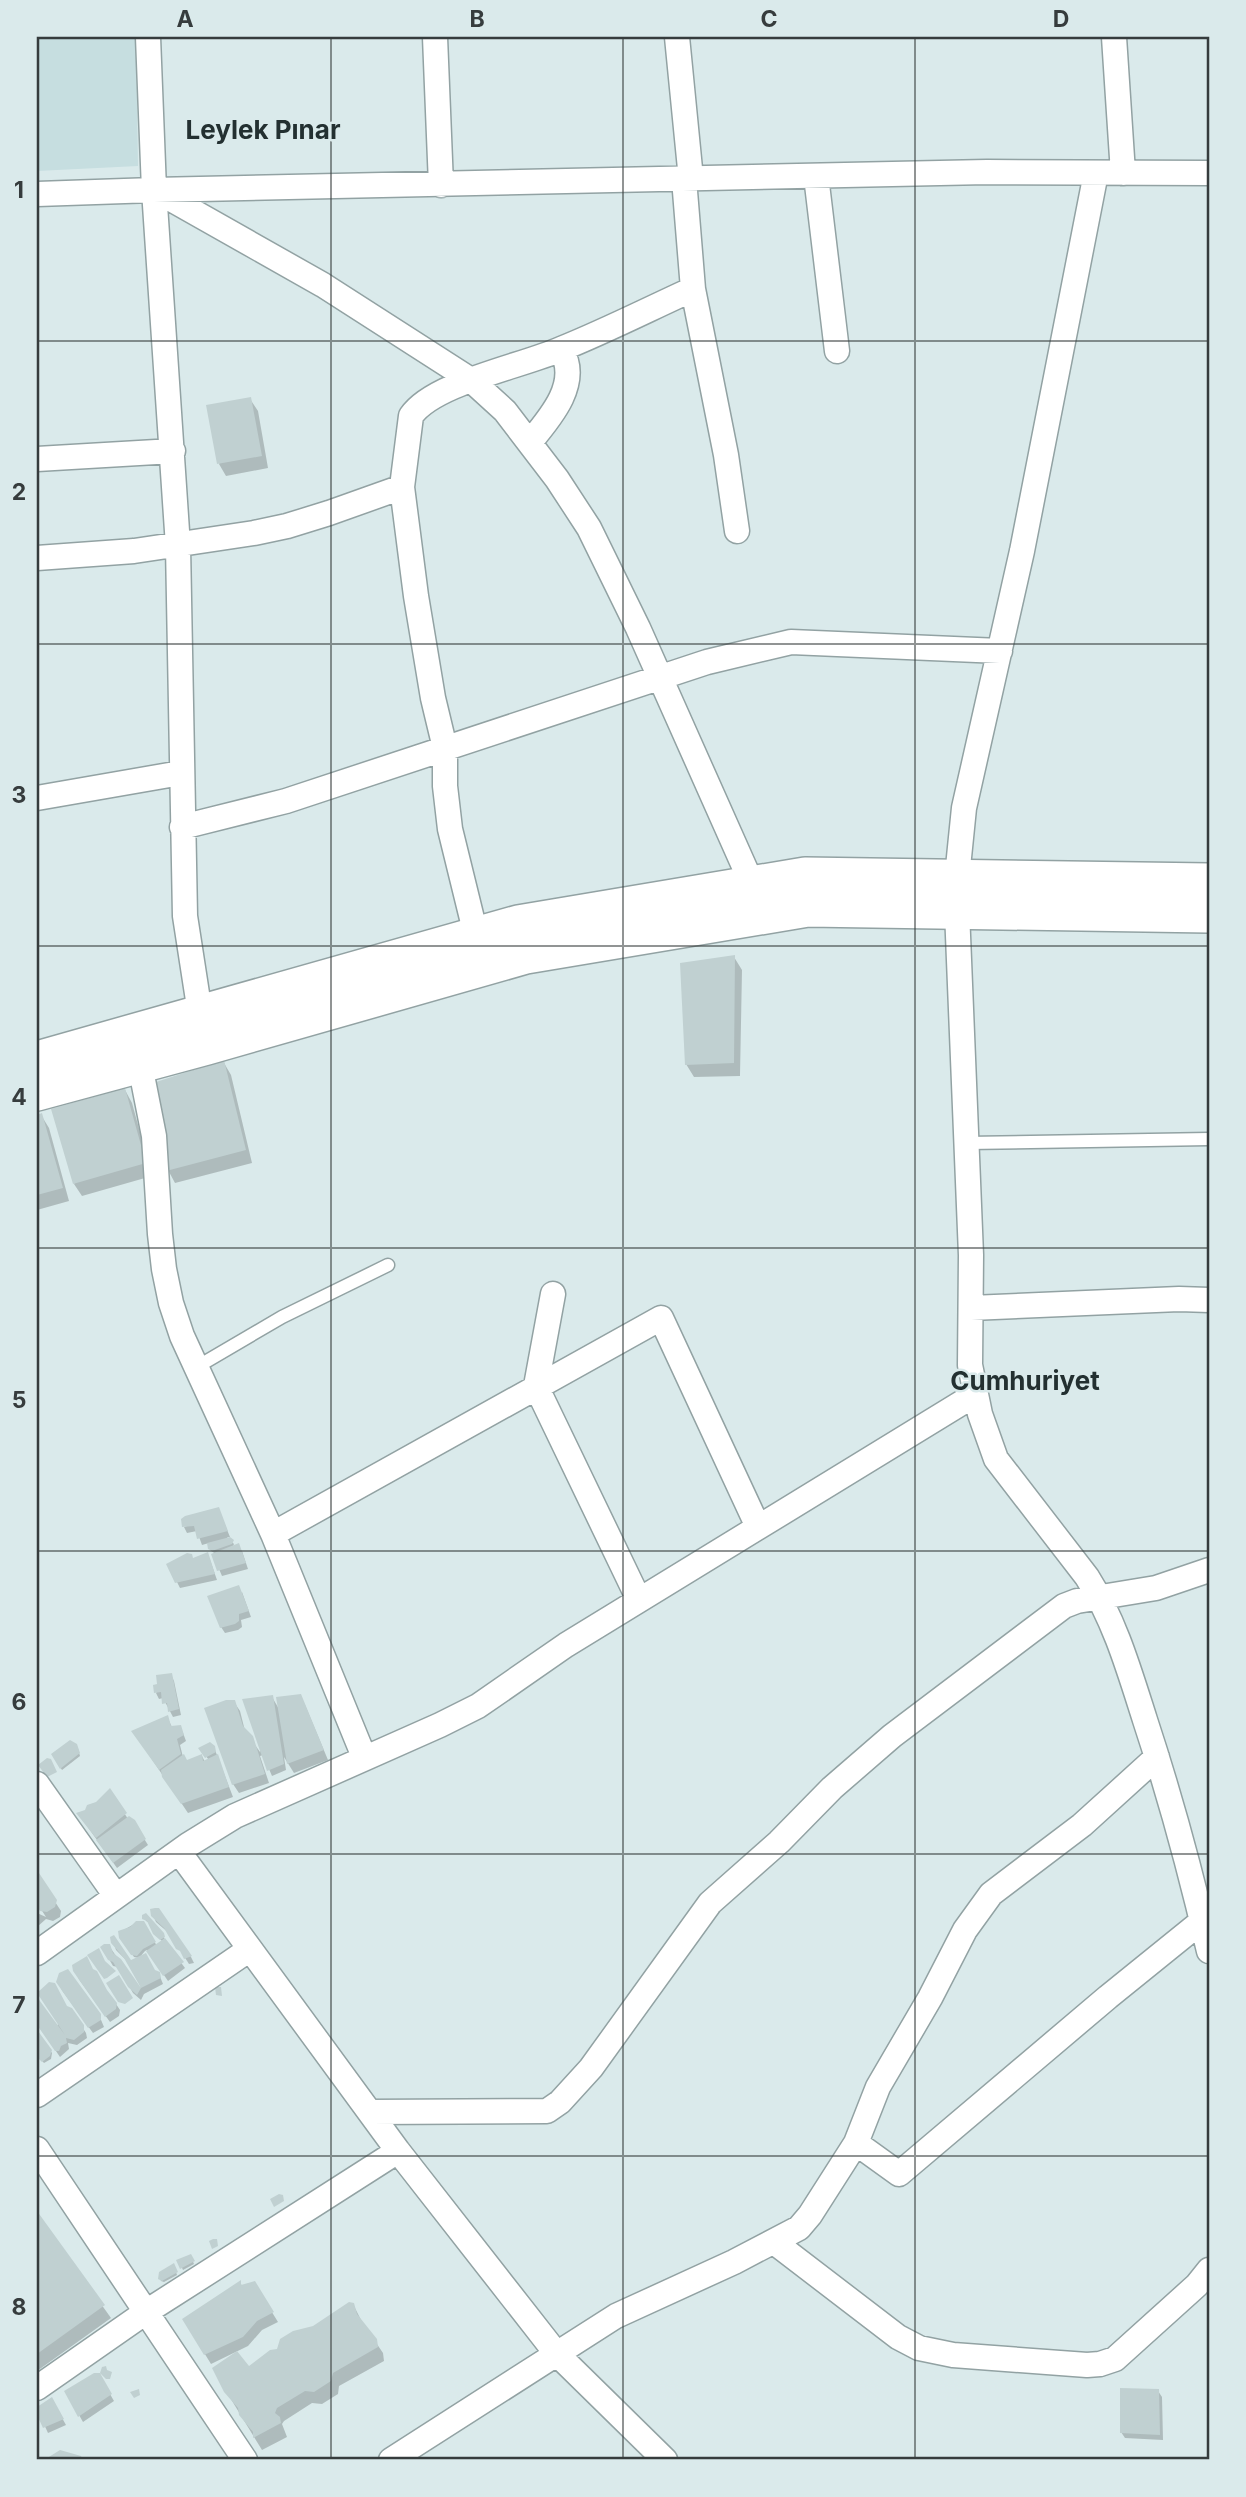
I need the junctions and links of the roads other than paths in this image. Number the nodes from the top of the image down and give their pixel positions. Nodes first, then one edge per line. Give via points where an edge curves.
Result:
1 (148, 37) edge
2 (435, 37) edge
3 (677, 37) edge
4 (1114, 37) edge
5 (1096, 173) junction
6 (1123, 173) junction
7 (1209, 173) edge
8 (816, 176) junction
9 (687, 179) junction
10 (440, 185) junction
11 (154, 190) junction
12 (37, 194) edge
13 (693, 289) junction
14 (561, 349) junction
15 (837, 351) dead end
16 (471, 380) junction
17 (530, 442) junction
18 (173, 451) junction
19 (37, 459) edge
20 (402, 487) junction
21 (737, 531) dead end
22 (178, 546) junction
23 (37, 558) edge
24 (1000, 651) junction
25 (660, 678) junction
26 (445, 748) junction
27 (181, 773) junction
28 (37, 799) edge
29 (182, 827) junction
30 (1209, 881) edge
31 (752, 884) junction
32 (957, 894) junction
33 (1209, 915) edge
34 (475, 935) junction
35 (199, 1012) junction
36 (207, 1047) junction
37 (37, 1059) edge
38 (140, 1065) junction
39 (37, 1093) edge
40 (1209, 1139) edge
41 (967, 1143) junction
42 (388, 1265) dead end
43 (553, 1294) dead end
44 (1209, 1300) edge
45 (971, 1308) junction
46 (195, 1368) junction
47 (536, 1387) junction
48 (976, 1394) junction
49 (758, 1527) junction
50 (273, 1534) junction
51 (1209, 1570) edge
52 (1100, 1597) junction
53 (639, 1600) junction
54 (364, 1757) junction
55 (1157, 1757) junction
56 (37, 1784) edge
57 (45, 1812) edge
58 (179, 1852) junction
59 (116, 1896) junction
60 (1202, 1921) junction
61 (250, 1949) junction
62 (1209, 1951) edge
63 (37, 1953) edge
64 (37, 2095) edge
65 (370, 2112) junction
66 (856, 2143) junction
67 (37, 2149) edge
68 (398, 2151) junction
69 (774, 2242) junction
70 (1209, 2270) edge
71 (146, 2312) junction
72 (556, 2353) junction
73 (37, 2388) edge
74 (245, 2460) edge
75 (391, 2460) edge
76 (665, 2460) edge

1 - 11 street
2 - 10 street
3 - 9 street
4 - 6 street
5 - 6 street
5 - 8 street
5 - 24 street
6 - 7 street
8 - 9 street
8 - 15 street
9 - 10 street
9 - 13 street
10 - 11 street
11 - 12 street
11 - 16 street via 323,285
11 - 18 street
13 - 14 street
13 - 21 street
14 - 16 street
14 - 17 street via 568,360 567,386
16 - 17 street
16 - 20 street via 427,399 411,416
17 - 25 street via 589,528
18 - 19 street
18 - 22 street
20 - 22 street via 287,526
20 - 26 street via 416,596
22 - 23 street
22 - 27 street
24 - 25 street via 791,642
24 - 32 street via 964,808
25 - 26 street
25 - 31 street
26 - 29 street via 286,801
26 - 34 street via 450,829
27 - 28 street
27 - 29 street
29 - 35 street via 185,916
30 - 32 main road
31 - 32 main road via 805,875
31 - 34 main road via 518,923
32 - 33 main road
32 - 36 main road via 808,909 526,956
32 - 41 street
34 - 35 main road
35 - 36 street
35 - 37 main road
36 - 38 main road
38 - 39 main road
38 - 46 street via 154,1136 164,1269
40 - 41 lane
41 - 45 street
42 - 46 lane via 282,1317
43 - 47 street
44 - 45 street
45 - 48 street via 970,1365
46 - 50 street
47 - 49 street via 661,1318
47 - 50 street
47 - 53 street
48 - 49 street
48 - 52 street via 996,1459
49 - 53 street
50 - 54 street
51 - 52 street via 1156,1588
52 - 55 street via 1118,1635
52 - 65 street via 1064,1606 1050,1615 832,1788 710,1903 591,2068 560,2102 547,2110 518,2112
53 - 54 street via 478,1706
54 - 58 street via 235,1816
55 - 60 street
55 - 66 street via 1082,1825 991,1894 965,1930 878,2087
56 - 57 street
57 - 59 street
58 - 59 street
58 - 61 street
59 - 63 street
60 - 62 street
60 - 66 street via 899,2174
61 - 64 street
61 - 65 street
65 - 68 street
66 - 69 street via 810,2215 799,2228
67 - 71 street
68 - 71 street
68 - 72 street
69 - 70 street via 898,2337 919,2348 953,2355 1087,2365 1115,2359
69 - 72 street via 616,2316
71 - 73 street
71 - 74 street
72 - 75 street
72 - 76 street

